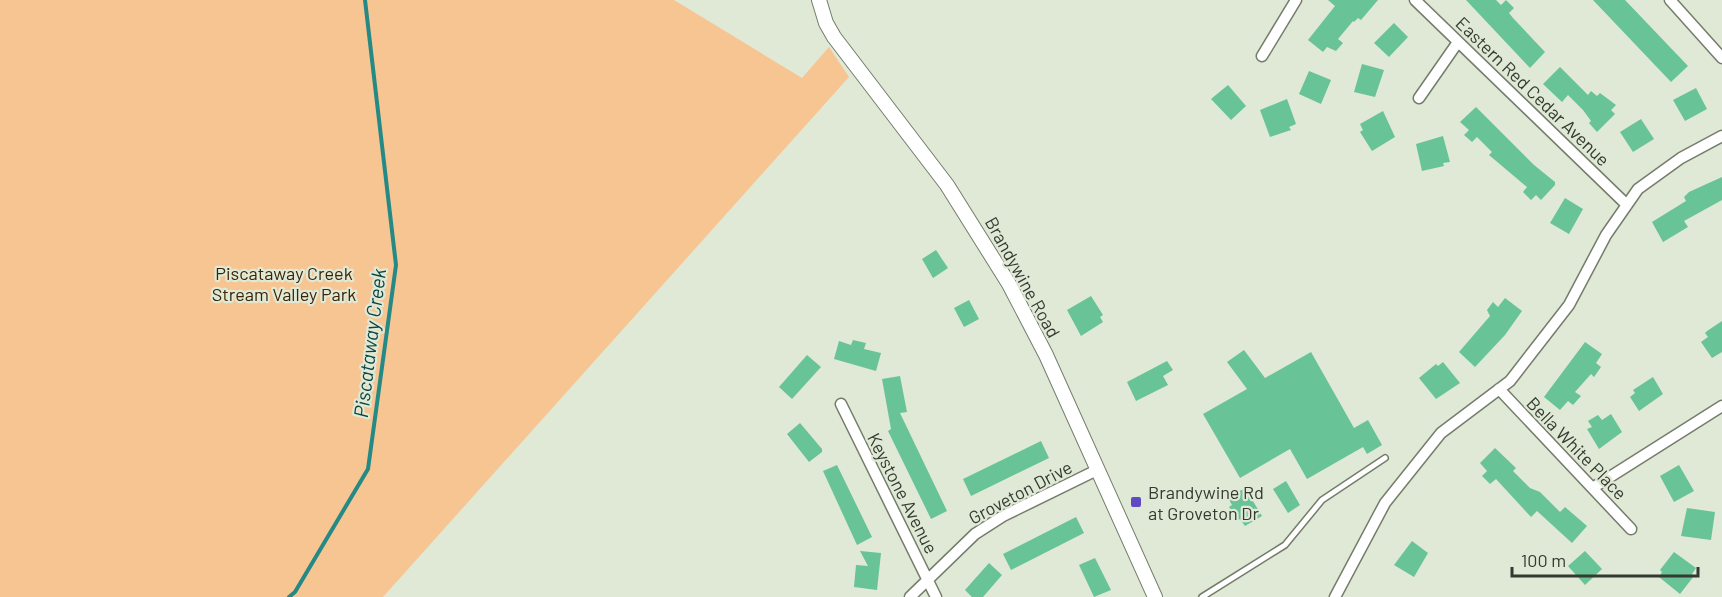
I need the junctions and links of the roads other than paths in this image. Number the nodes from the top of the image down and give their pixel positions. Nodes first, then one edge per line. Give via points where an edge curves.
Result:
1 (819, 0) edge
2 (1296, 0) edge
3 (1416, 0) edge
4 (1670, 0) edge
5 (1458, 42) junction
6 (1262, 56) dead end
7 (1722, 58) edge
8 (1419, 98) dead end
9 (1722, 136) edge
10 (1627, 205) junction
11 (1499, 389) junction
12 (841, 404) dead end
13 (1722, 406) edge
14 (1385, 458) dead end
15 (1097, 470) junction
16 (1594, 487) junction
17 (1631, 529) dead end
18 (927, 577) junction
19 (910, 597) edge
20 (936, 597) edge
21 (1155, 597) edge
22 (1202, 597) edge
23 (1335, 597) edge

1 - 15 main road, Brandywine Road via 834,38 947,185 1009,284 1046,355
2 - 6 street
3 - 5 street, Eastern Red Cedar Avenue
4 - 7 street
5 - 8 street
5 - 10 street, Eastern Red Cedar Avenue
9 - 10 street via 1638,189
10 - 11 street via 1606,235 1569,305 1510,381
11 - 16 street, Bella White Place
11 - 23 street via 1441,433 1385,503
12 - 18 street, Keystone Avenue
13 - 16 street
14 - 22 lane via 1322,500 1285,545
15 - 18 street, Groveton Drive via 975,534
15 - 21 main road, Brandywine Road
16 - 17 street, Bella White Place
18 - 19 street, Groveton Drive
18 - 20 street, Keystone Avenue

